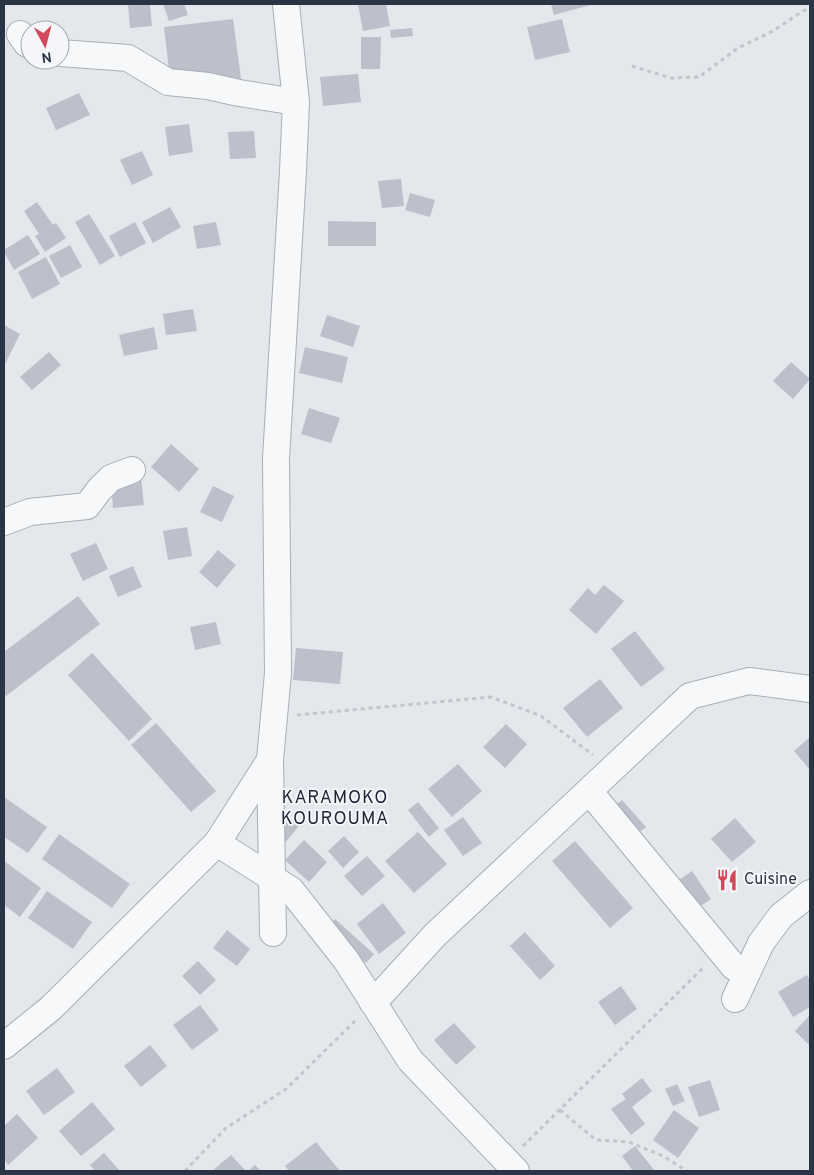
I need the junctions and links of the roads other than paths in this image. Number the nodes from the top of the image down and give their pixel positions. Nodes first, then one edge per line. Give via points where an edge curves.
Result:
1 (286, 4) edge
2 (70, 54) edge
3 (296, 102) junction
4 (132, 470) dead end
5 (4, 522) edge
6 (810, 689) edge
7 (270, 760) junction
8 (588, 791) junction
9 (217, 843) junction
10 (272, 878) junction
11 (810, 893) edge
12 (273, 933) dead end
13 (734, 967) dead end
14 (735, 1000) dead end
15 (373, 1003) junction
16 (4, 1046) edge
17 (509, 1168) edge

1 - 3 street
2 - 3 street via 128,58 168,82
3 - 7 street via 276,459 278,673
4 - 5 street via 111,478 87,506 30,512
6 - 8 street via 750,681 690,696
7 - 9 street
7 - 10 street
8 - 13 street
8 - 15 street via 435,935
9 - 10 street
9 - 16 street via 51,1008
10 - 12 street
10 - 15 street via 290,890 346,960
11 - 14 street via 781,916 761,943
15 - 17 street via 410,1060

